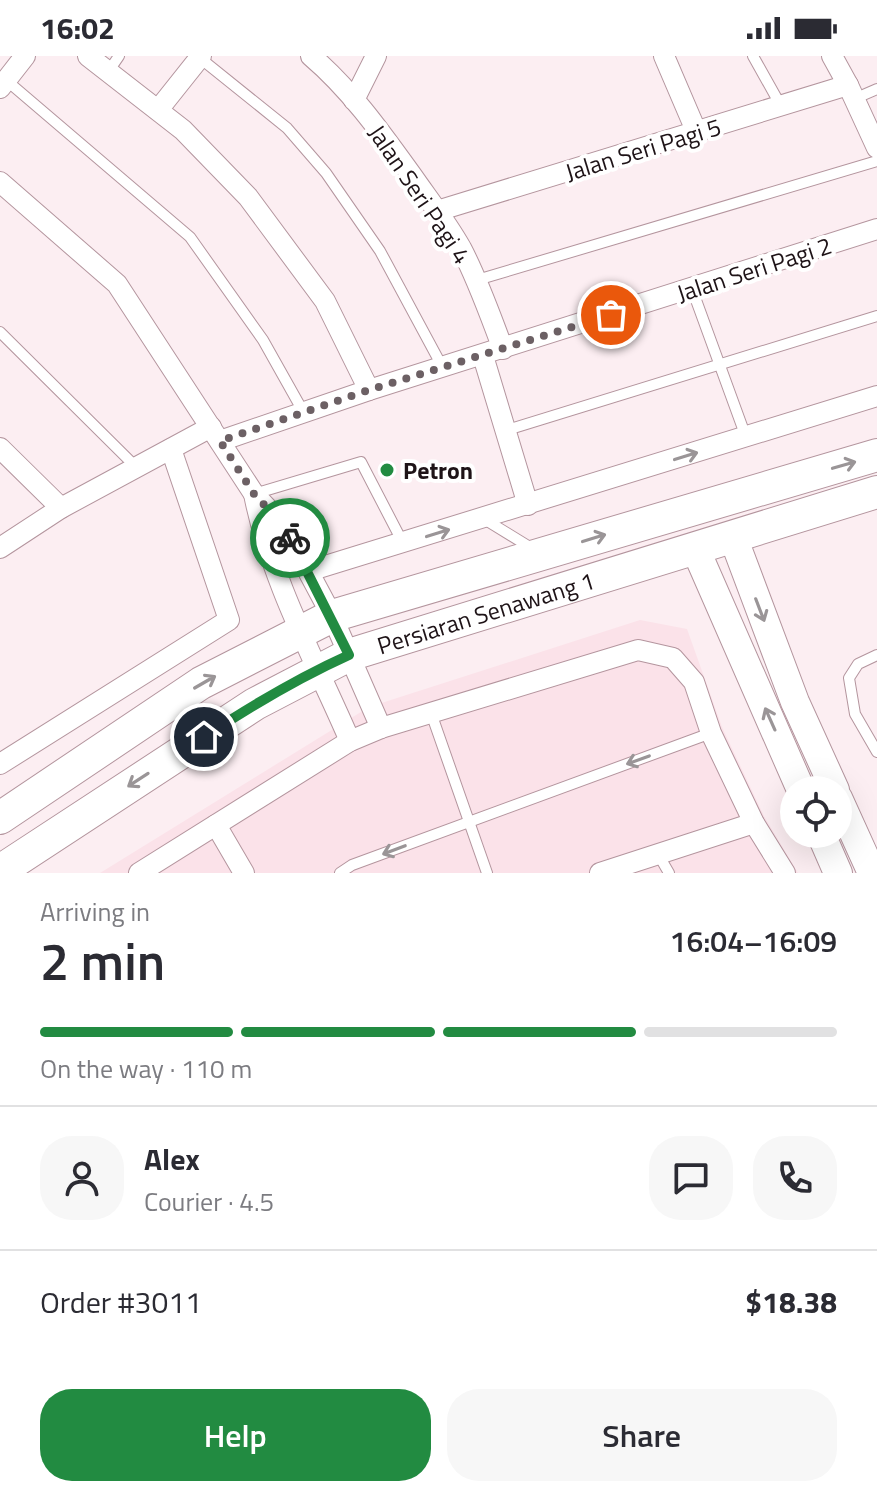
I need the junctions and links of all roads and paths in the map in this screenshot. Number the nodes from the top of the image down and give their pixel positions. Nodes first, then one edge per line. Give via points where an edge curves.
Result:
1 (25, 56) edge
2 (88, 56) edge
3 (311, 56) edge
4 (376, 56) edge
5 (664, 56) edge
6 (753, 56) edge
7 (832, 56) edge
8 (200, 57) edge
9 (114, 64) edge
10 (3, 84) edge
11 (877, 89) edge
12 (851, 92) junction
13 (354, 100) junction
14 (781, 106) junction
15 (158, 110) junction
16 (697, 133) junction
17 (877, 148) edge
18 (877, 161) edge
19 (0, 182) edge
20 (437, 211) junction
21 (877, 229) edge
22 (477, 280) junction
23 (692, 289) junction
24 (877, 316) edge
25 (0, 332) edge
26 (493, 352) junction
27 (720, 364) junction
28 (443, 368) junction
29 (369, 390) junction
30 (877, 396) edge
31 (304, 413) junction
32 (507, 430) junction
33 (216, 434) junction
34 (746, 437) junction
35 (0, 448) edge
36 (171, 449) junction
37 (877, 455) edge
38 (137, 468) junction
39 (877, 492) edge
40 (254, 494) junction
41 (528, 505) junction
42 (61, 508) junction
43 (484, 519) junction
44 (733, 537) junction
45 (403, 544) junction
46 (0, 548) edge
47 (695, 548) junction
48 (541, 555) junction
49 (309, 571) junction
50 (332, 616) junction
51 (300, 631) junction
52 (349, 655) junction
53 (877, 655) edge
54 (318, 669) junction
55 (431, 713) junction
56 (381, 728) junction
57 (711, 733) junction
58 (350, 741) junction
59 (877, 752) edge
60 (0, 764) edge
61 (795, 776) edge
62 (829, 776) edge
63 (0, 818) edge
64 (469, 821) junction
65 (754, 823) junction
66 (216, 825) junction
67 (852, 829) edge
68 (827, 848) edge
69 (658, 854) junction
70 (0, 871) edge
71 (139, 873) edge
72 (244, 873) edge
73 (340, 873) edge
74 (487, 873) edge
75 (600, 873) edge
76 (669, 873) edge
77 (785, 873) edge
78 (838, 873) edge
79 (872, 873) edge

1 - 10 street
2 - 9 street
3 - 13 street, Jalan Seri Pagi 4
4 - 13 street
5 - 16 street
6 - 14 lane
7 - 12 street
8 - 15 street
8 - 28 lane via 287,128 326,173 380,251
9 - 15 street
10 - 31 lane via 190,237 263,340
11 - 12 lane
12 - 14 street, Jalan Seri Pagi 5
12 - 17 street
13 - 20 street, Jalan Seri Pagi 4
14 - 16 street, Jalan Seri Pagi 5
15 - 29 street via 265,220 325,301
16 - 20 street, Jalan Seri Pagi 5
18 - 22 lane
19 - 33 street via 117,284
20 - 22 street, Jalan Seri Pagi 4
21 - 23 street, Jalan Seri Pagi 2
22 - 26 street, Jalan Seri Pagi 4
23 - 26 street, Jalan Seri Pagi 2
23 - 27 lane
24 - 27 lane
25 - 38 lane
26 - 28 street, Jalan Seri Pagi 2
26 - 32 street, Jalan Seri Pagi 4
27 - 32 lane
27 - 34 lane
28 - 29 street, Jalan Seri Pagi 2
29 - 31 street, Jalan Seri Pagi 2
30 - 34 street
31 - 33 street, Jalan Seri Pagi 2
32 - 41 street, Jalan Seri Pagi 4
33 - 36 street, Jalan Seri Pagi 2
33 - 40 street
41 -> 34 street
35 - 42 street
36 - 38 street, Jalan Seri Pagi 2
36 - 60 street via 229,620
48 -> 37 main road, Persiaran Senawang 1
38 - 42 street, Jalan Seri Pagi 2
39 - 44 main road, Persiaran Senawang 1
40 - 45 lane via 361,462
40 - 49 street via 284,526
40 - 51 street via 262,534
41 - 43 street
42 - 46 street, Jalan Seri Pagi 2
45 -> 43 street
43 - 48 lane
44 - 47 main road, Persiaran Senawang 1
44 -> 62 street
45 - 49 street
47 - 52 main road, Persiaran Senawang 1
61 -> 47 street
48 - 50 main road, Persiaran Senawang 1
49 - 50 street
50 - 51 main road, Persiaran Senawang 1
50 - 52 street
51 - 54 street
63 -> 51 main road, Persiaran Senawang 1 via 201,683
52 - 54 main road, Persiaran Senawang 1
52 - 56 street
53 - 59 lane via 858,664 849,678 849,691 855,714
54 - 58 street
54 -> 70 main road, Persiaran Senawang 1 via 255,704
55 - 56 street
55 - 57 street via 638,650 673,658 694,682
55 - 64 lane
56 - 58 street
57 -> 64 lane
57 - 65 street
58 - 66 street
64 -> 73 lane
64 - 74 lane
65 - 69 street
65 - 77 street
66 - 71 street
66 - 72 street
67 - 79 street
68 - 78 street
69 - 75 street
69 - 76 lane

